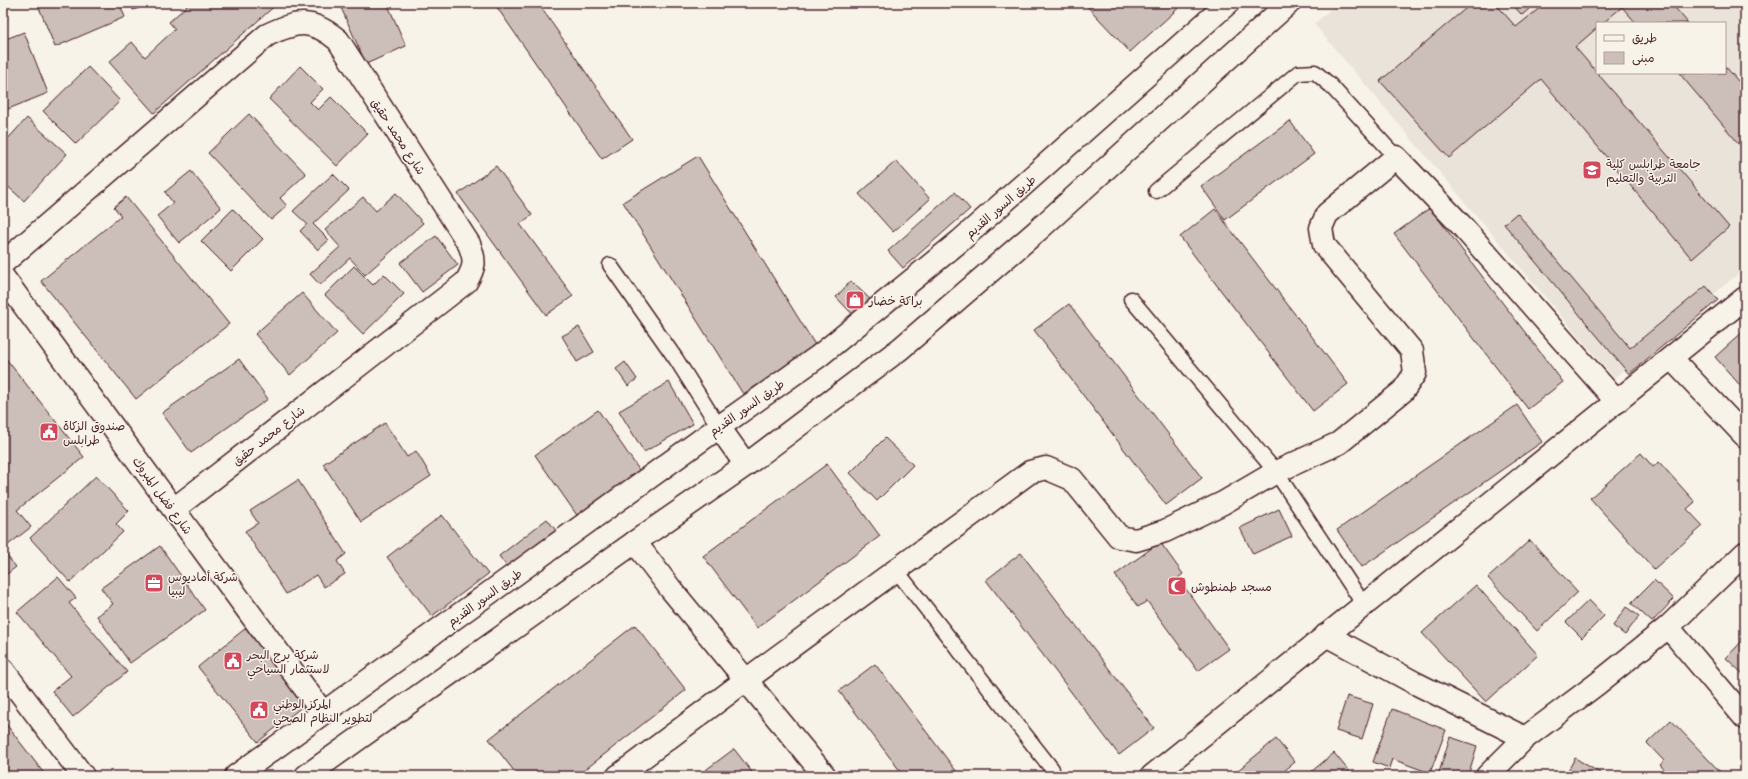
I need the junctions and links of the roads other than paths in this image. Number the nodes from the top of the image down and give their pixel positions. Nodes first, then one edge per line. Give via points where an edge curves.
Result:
1 (1228, 3) edge
2 (1289, 3) edge
3 (1396, 157) junction
4 (1156, 191) dead end
5 (3, 263) edge
6 (610, 265) dead end
7 (3, 277) edge
8 (1131, 298) dead end
9 (1745, 298) edge
10 (1671, 358) junction
11 (1617, 402) junction
12 (719, 427) junction
13 (1745, 436) edge
14 (746, 465) junction
15 (1276, 472) junction
16 (174, 509) junction
17 (635, 542) junction
18 (1745, 553) edge
19 (896, 570) junction
20 (1364, 605) junction
21 (1668, 627) junction
22 (1326, 635) junction
23 (3, 670) edge
24 (746, 680) junction
25 (323, 713) junction
26 (1745, 718) edge
27 (1526, 738) junction
28 (1052, 769) dead end
29 (83, 776) edge
30 (236, 776) edge
31 (306, 776) edge
32 (618, 776) edge
33 (826, 776) edge
34 (1152, 776) edge
35 (1487, 776) edge

1 - 12 street, طريق السور القديم via 960,241 892,298 819,356
2 - 14 street via 900,349
3 - 4 lane via 1315,72 1298,73
3 - 11 street via 1461,225
3 - 15 street via 1326,214 1321,228 1324,245 1412,350 1415,373 1403,391 1339,443
5 - 16 street, شارع محمد حقيق via 267,35 299,23 325,30 338,40 469,244 474,257 473,271 466,282
6 - 12 lane via 676,359
7 - 16 street, شارع فضل المبروك
8 - 15 lane
9 - 10 street
10 - 11 street
10 - 13 street
11 - 20 street
12 - 14 street
12 - 25 street, طريق السور القديم
14 - 17 street
15 - 19 street via 1223,503 1171,528 1136,540 1119,537 1072,479 1046,468 1030,472
15 - 20 lane
16 - 25 street, شارع فضل المبروك
17 - 24 street
17 - 31 street
18 - 21 street
19 - 24 street
19 - 28 lane
20 - 22 street
21 - 26 street
21 - 27 street
22 - 27 street
22 - 34 street
23 - 29 street
24 - 32 street
24 - 33 street
25 - 30 street, طريق السور القديم
27 - 35 street

